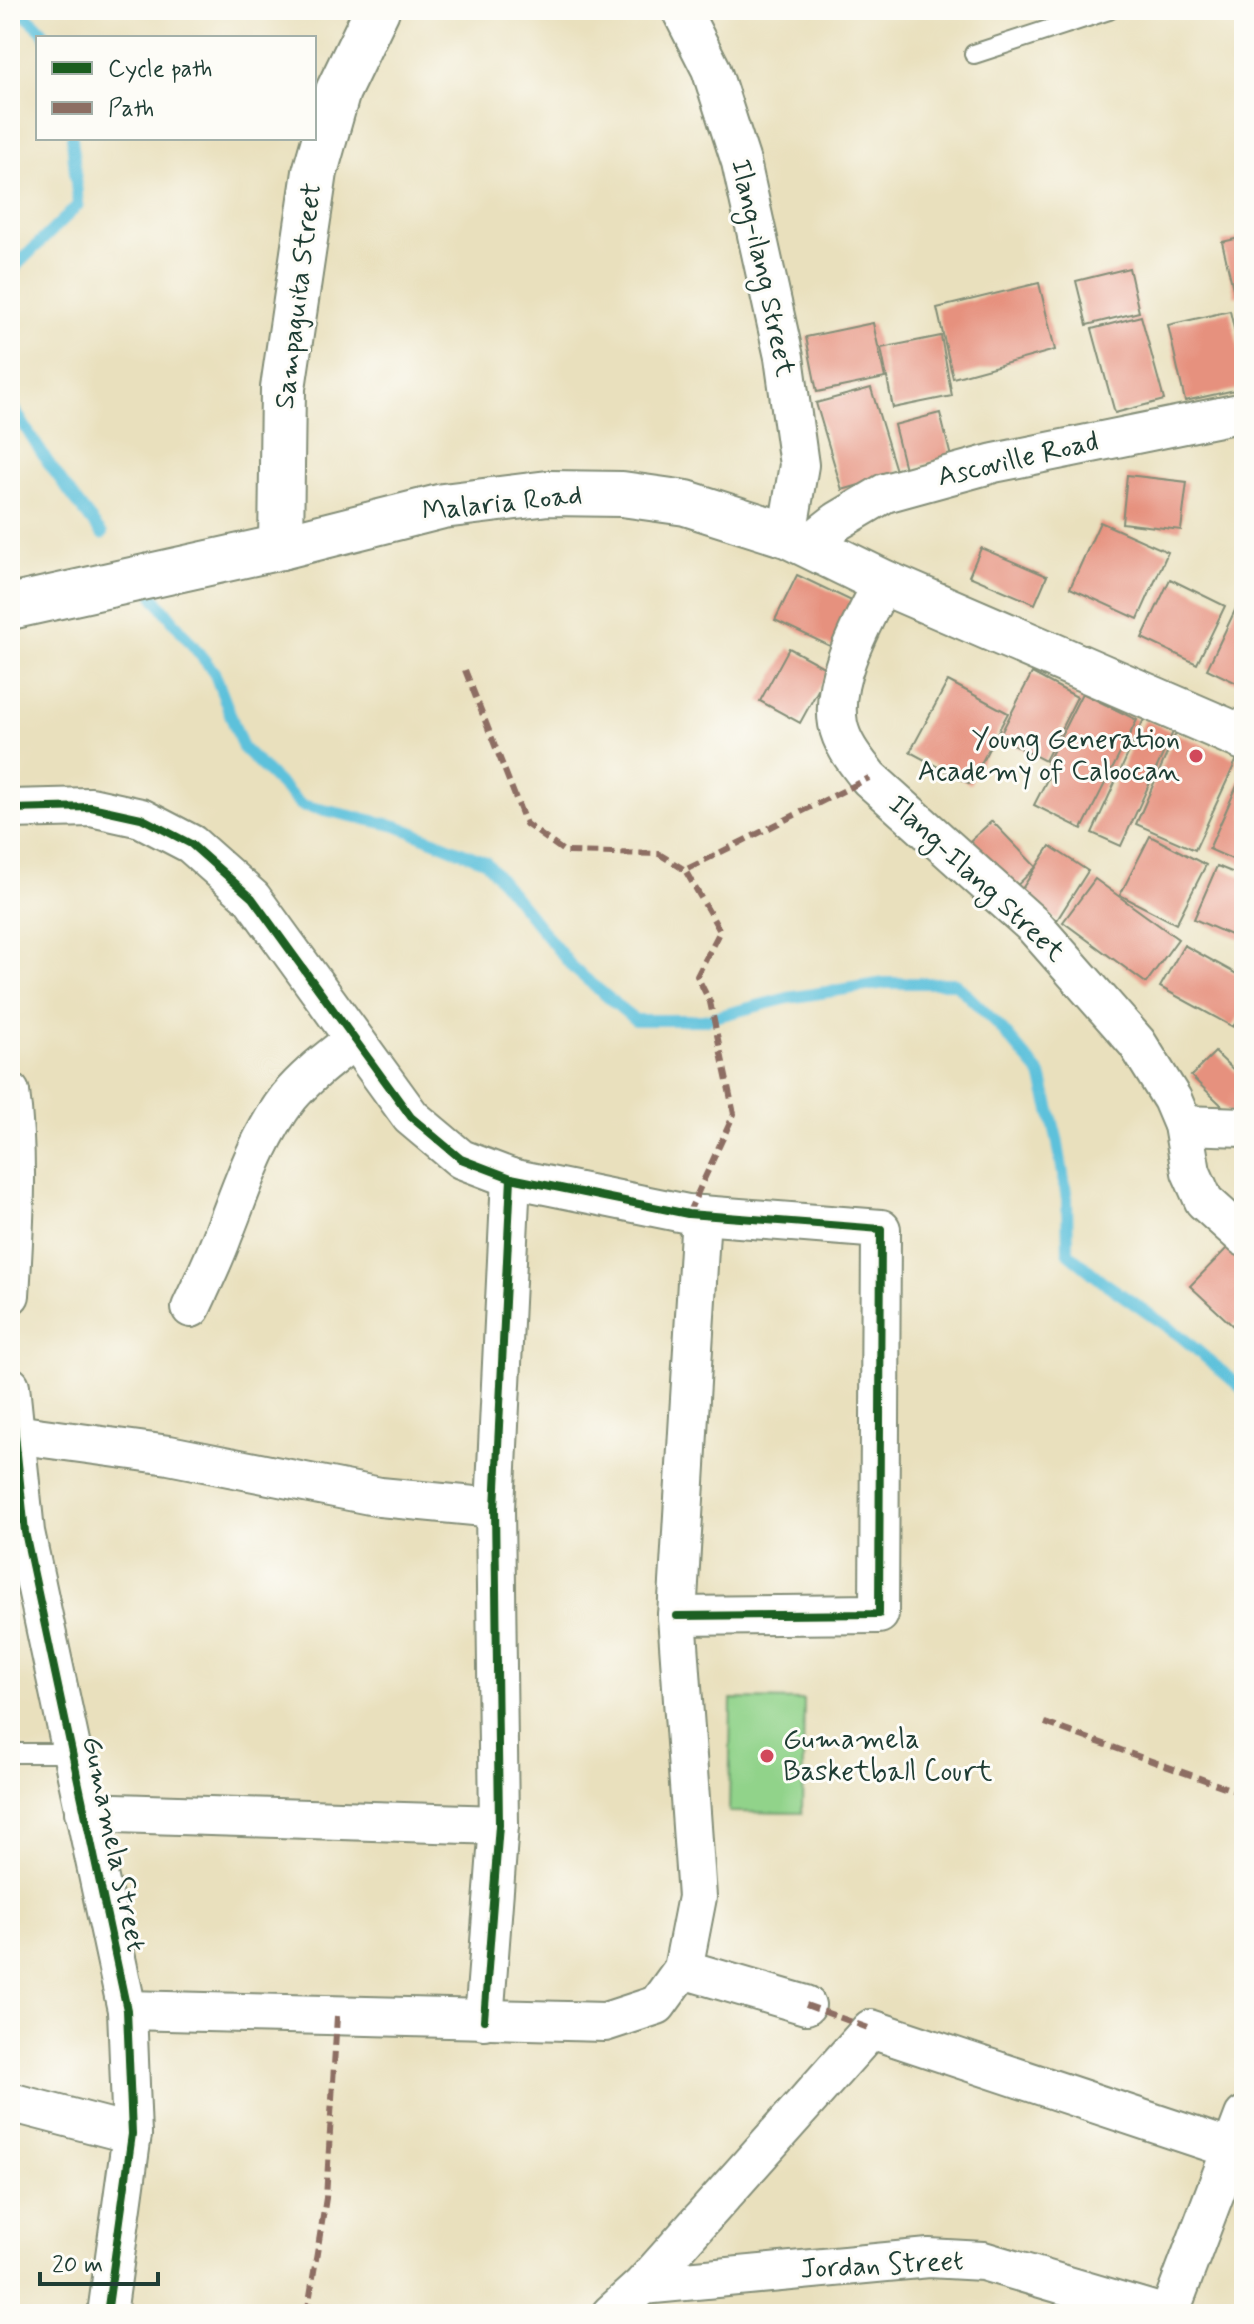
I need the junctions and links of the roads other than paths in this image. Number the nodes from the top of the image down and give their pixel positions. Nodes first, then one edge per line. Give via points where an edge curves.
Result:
1 (377, 10) edge
2 (681, 10) edge
3 (1109, 10) edge
4 (974, 54) dead end
5 (1244, 412) edge
6 (796, 540) junction
7 (281, 547) junction
8 (883, 582) junction
9 (10, 607) edge
10 (1244, 738) edge
11 (10, 809) edge
12 (353, 1040) junction
13 (10, 1092) edge
14 (1183, 1125) junction
15 (1244, 1127) edge
16 (511, 1178) junction
17 (701, 1215) junction
18 (12, 1227) edge
19 (1244, 1237) edge
20 (10, 1295) edge
21 (191, 1308) dead end
22 (10, 1386) edge
23 (14, 1434) junction
24 (495, 1508) junction
25 (17, 1532) edge
26 (677, 1616) junction
27 (10, 1753) edge
28 (70, 1753) junction
29 (84, 1812) junction
30 (499, 1825) junction
31 (683, 1969) junction
32 (806, 2005) dead end
33 (127, 2010) junction
34 (484, 2020) junction
35 (10, 2102) edge
36 (1238, 2133) edge
37 (132, 2134) junction
38 (643, 2285) junction
39 (107, 2314) edge
40 (611, 2314) edge
41 (1166, 2314) edge

1 - 7 main road, Sampaguita Street via 338,91 315,172 283,388
2 - 6 street, Ilang-ilang Street via 711,69 741,162 784,357 799,465
3 - 4 lane
5 - 6 street, Ascoville Road via 994,463 885,493
6 - 7 main road, Malaria Road via 686,503 622,494 548,493 443,506
6 - 8 main road, Malaria Road
7 - 9 main road, Malaria Road
8 - 10 main road, Malaria Road
8 - 14 street, Ilang-Ilang Street via 836,694 838,725 849,752 869,778 1034,926 1137,1043
11 - 12 street via 91,807 141,818 191,844 252,898
12 - 16 street via 411,1117 461,1159
12 - 21 street via 320,1066 273,1119
13 - 18 street
14 - 15 street
14 - 19 street, Ilang-Ilang Street via 1191,1172 1204,1201
16 - 17 street
16 - 24 street
17 - 26 street
17 - 26 street via 881,1229 879,1614
18 - 20 street
22 - 23 street, Gumamela Street
23 - 24 street via 169,1455 380,1497
23 - 25 street, Gumamela Street
24 - 30 street
25 - 28 street, Gumamela Street
26 - 31 street via 697,1897
27 - 28 lane
28 - 29 street, Gumamela Street
29 - 30 street
29 - 33 street, Gumamela Street
30 - 34 street
31 - 32 street
31 - 34 street via 657,2005 605,2022
33 - 34 street
33 - 37 street, Gumamela Street
35 - 37 street
36 - 38 street via 871,2029
36 - 41 street
37 - 39 street, Gumamela Street
38 - 40 street
38 - 41 street, Jordan Street via 929,2258 983,2261

